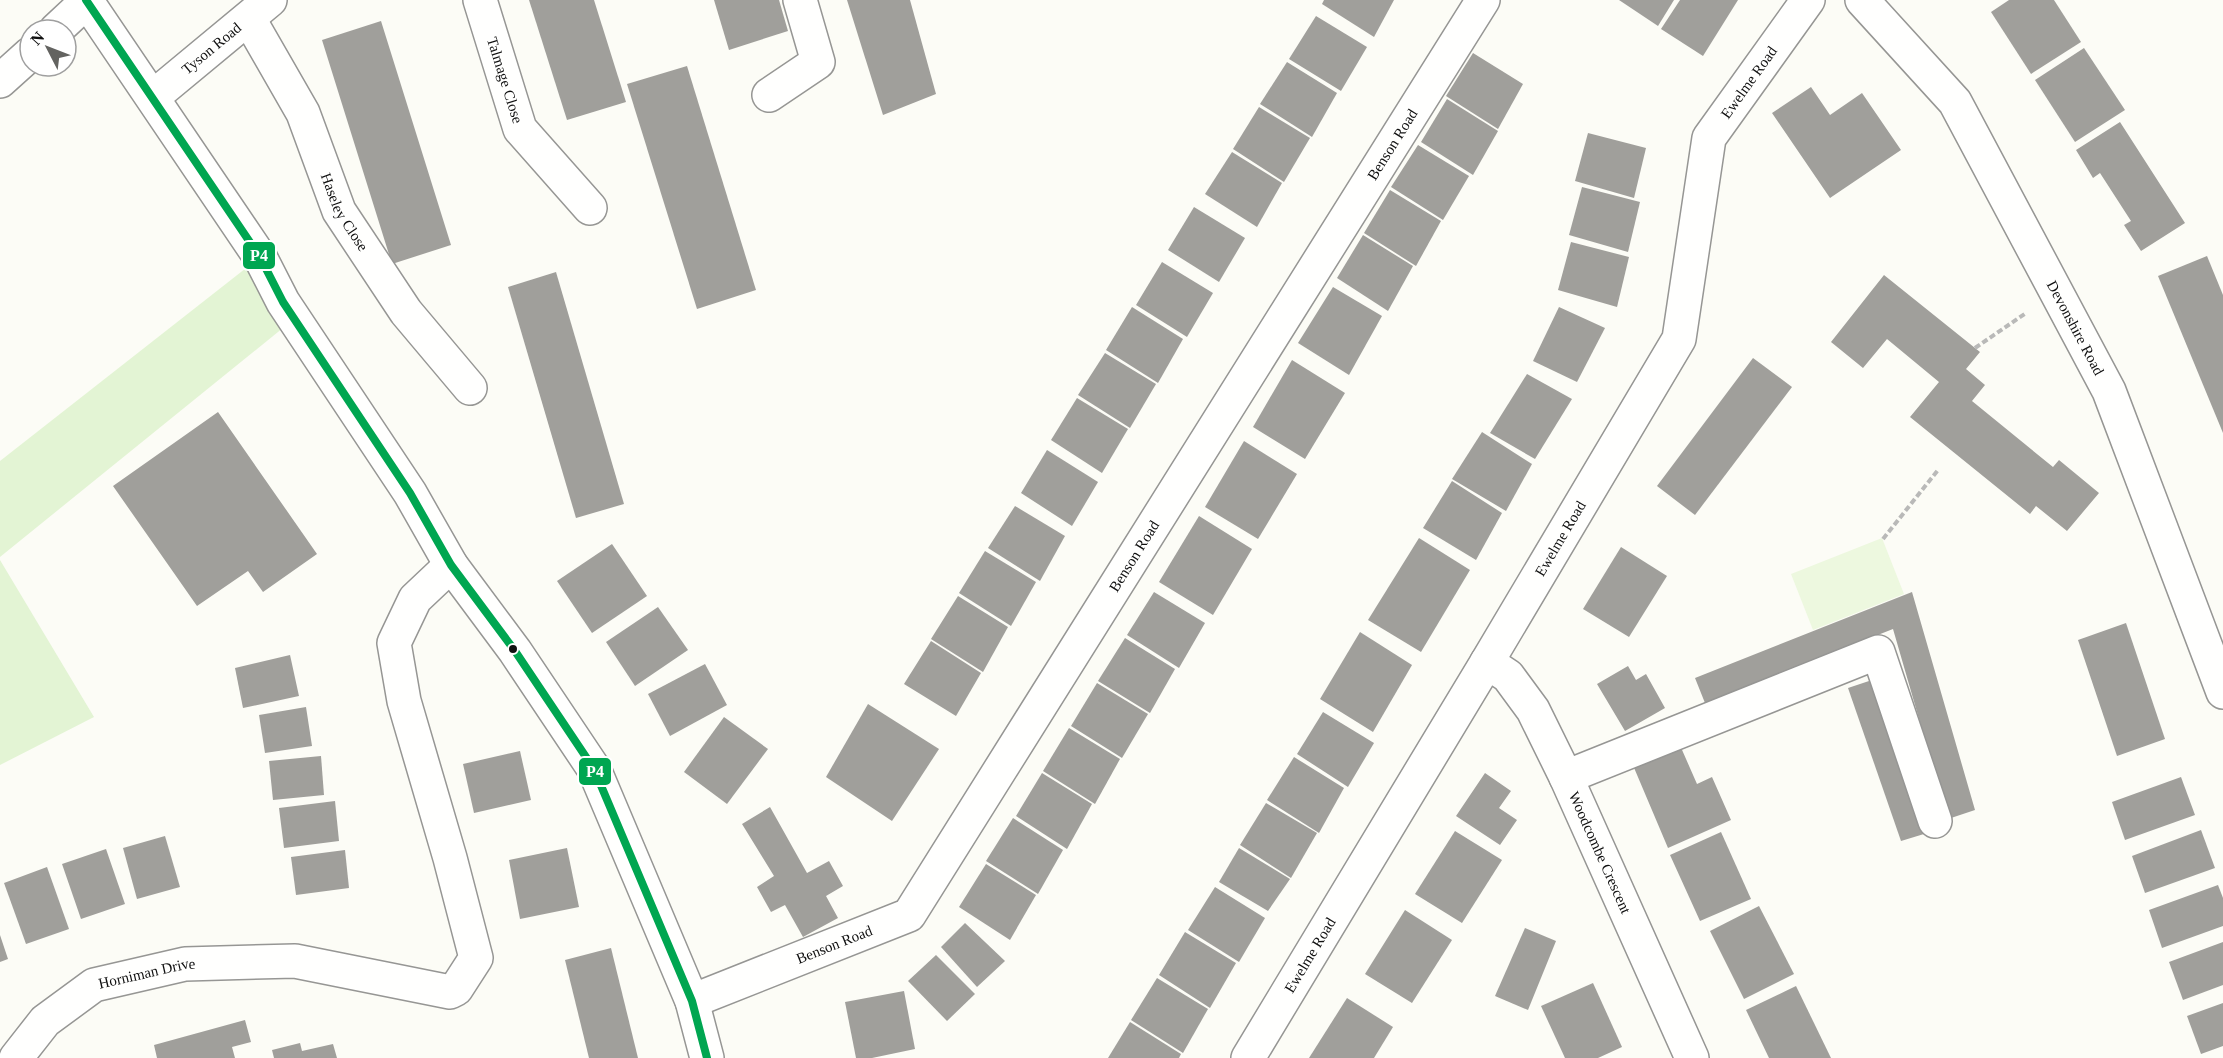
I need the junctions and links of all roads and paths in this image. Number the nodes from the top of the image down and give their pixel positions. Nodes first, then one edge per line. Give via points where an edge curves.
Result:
1 (480, 0) edge
2 (800, 0) edge
3 (1483, 0) edge
4 (1808, 0) edge
5 (1863, 0) edge
6 (87, 1) edge
7 (260, 9) edge
8 (69, 18) edge
9 (18, 65) edge
10 (0, 81) edge
11 (769, 95) dead end
12 (153, 97) junction
13 (590, 208) dead end
14 (2057, 292) junction
15 (1975, 348) dead end
16 (470, 388) dead end
17 (1938, 470) dead end
18 (1883, 539) dead end
19 (451, 565) junction
20 (1487, 662) junction
21 (2223, 693) edge
22 (1566, 777) junction
23 (1935, 821) dead end
24 (692, 1001) junction
25 (16, 1058) edge
26 (707, 1058) edge
27 (1248, 1058) edge
28 (1692, 1058) edge

1 - 13 street, Talmage Close via 520,129
2 - 11 street via 818,62
3 - 24 street, Benson Road via 909,915
4 - 20 street, Ewelme Road via 1709,138 1679,339
5 - 14 street, Devonshire Road via 1955,102
6 - 8 street
6 - 12 street
7 - 12 street, Tyson Road
7 - 16 street, Haseley Close via 339,211 406,312
9 - 10 street
12 - 19 street via 260,257 283,302 410,493
14 - 15 path
14 - 21 street, Devonshire Road via 2109,391
17 - 18 path
19 - 24 street via 515,651 594,769
19 - 25 street, Horniman Drive via 415,599 394,643 404,701 476,958 456,989 450,992 295,960 185,964 94,985 45,1021
20 - 22 street, Woodcombe Crescent via 1508,676 1533,710
20 - 27 street, Ewelme Road
22 - 23 street via 1878,652
22 - 28 street, Woodcombe Crescent
24 - 26 street

